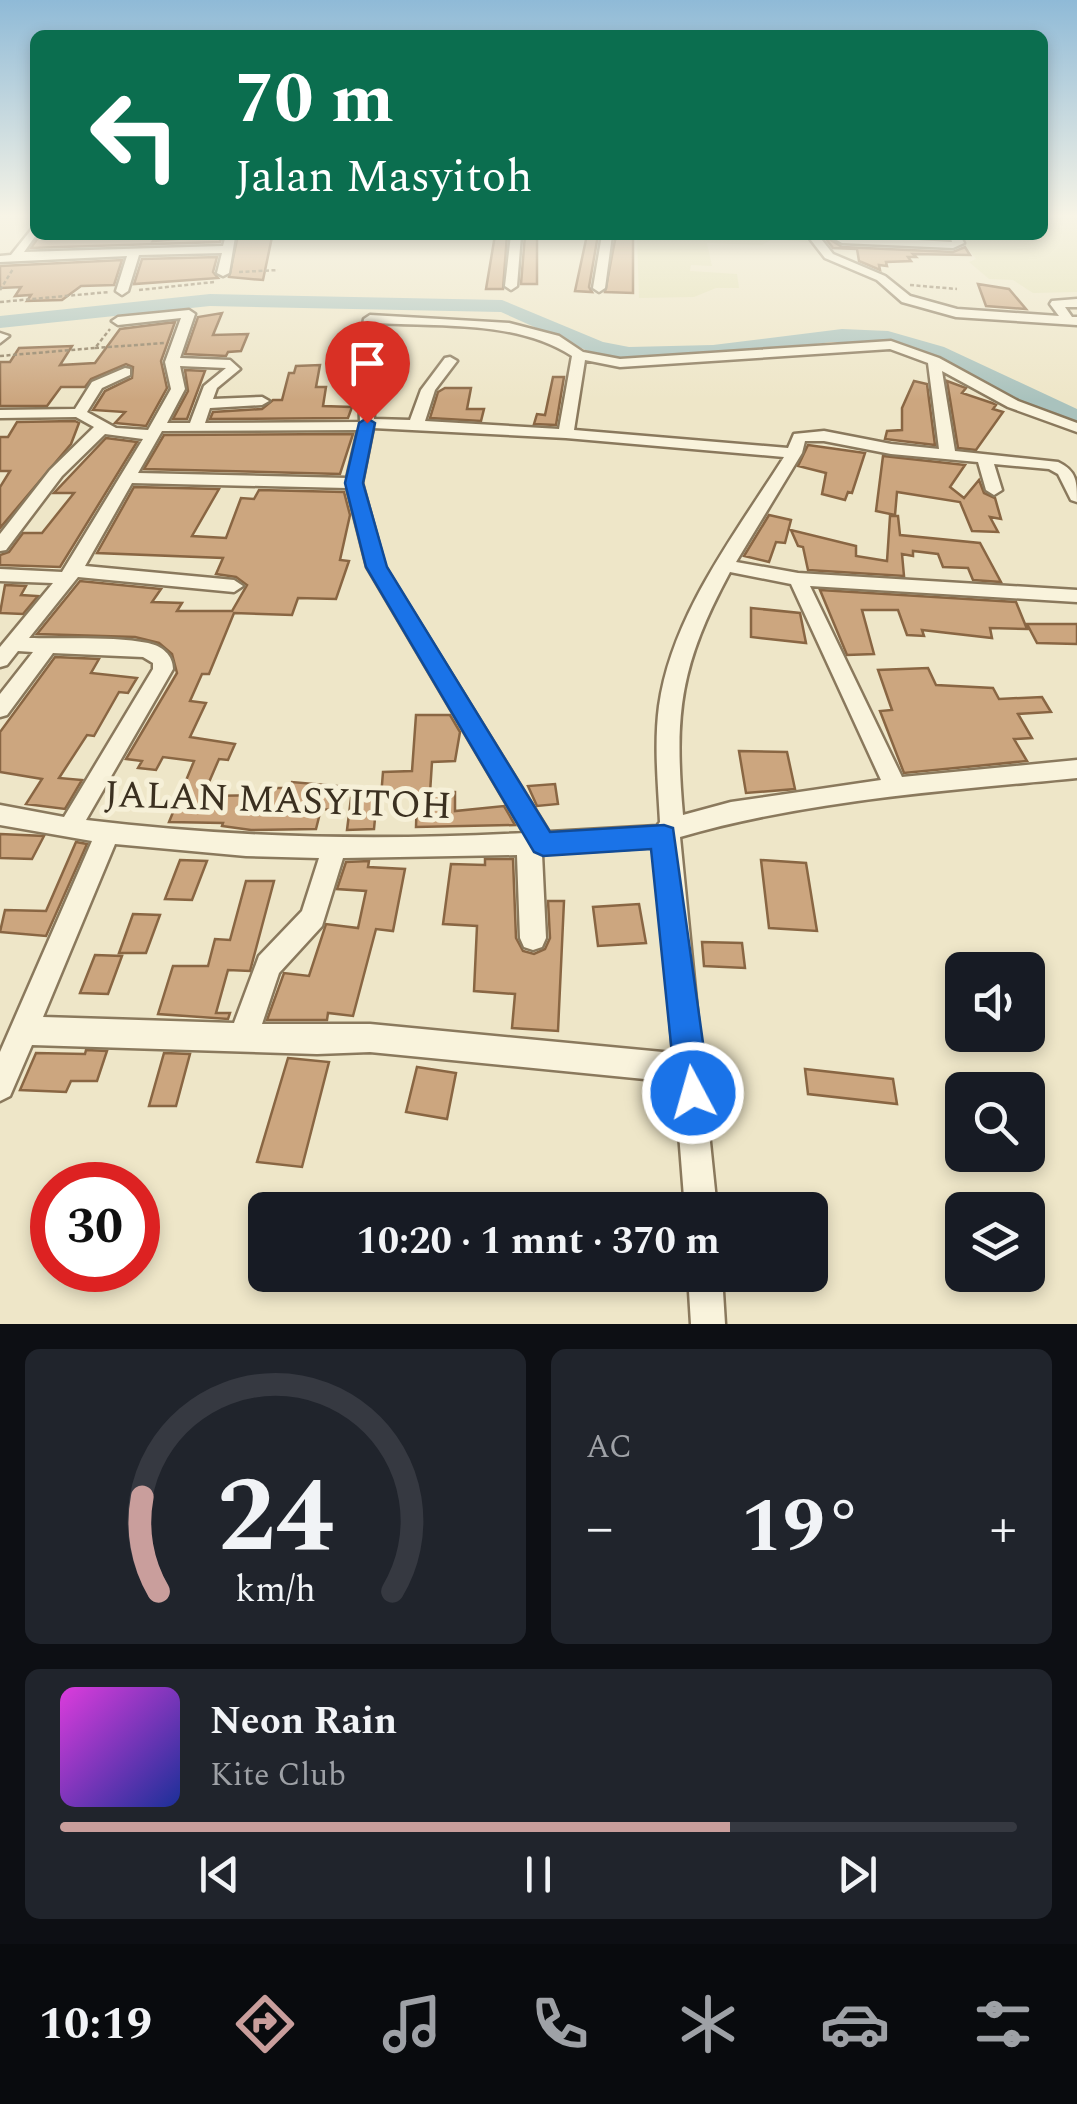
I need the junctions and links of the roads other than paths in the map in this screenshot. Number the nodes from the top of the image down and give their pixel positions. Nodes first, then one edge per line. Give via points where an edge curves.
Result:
1 (127, 276) edge
2 (512, 276) edge
3 (600, 276) edge
4 (876, 276) edge
5 (511, 286) dead end
6 (598, 288) dead end
7 (122, 291) dead end
8 (1077, 304) edge
9 (118, 321) road end
10 (1073, 321) edge
11 (579, 356) junction
12 (450, 361) dead end
13 (934, 361) junction
14 (172, 362) junction
15 (125, 372) dead end
16 (262, 401) dead end
17 (206, 404) junction
18 (79, 413) junction
19 (0, 414) edge
20 (367, 424) junction
21 (416, 424) junction
22 (196, 427) junction
23 (102, 428) junction
24 (1077, 428) edge
25 (154, 431) junction
26 (566, 434) junction
27 (794, 453) junction
28 (948, 455) junction
29 (984, 458) junction
30 (130, 478) junction
31 (354, 483) junction
32 (994, 490) dead end
33 (1077, 497) edge
34 (0, 546) edge
35 (726, 566) junction
36 (70, 574) junction
37 (0, 575) edge
38 (798, 579) junction
39 (234, 586) dead end
40 (1077, 596) edge
41 (46, 646) junction
42 (7, 652) edge
43 (0, 709) edge
44 (1074, 775) edge
45 (896, 787) junction
46 (0, 815) edge
47 (70, 828) junction
48 (668, 831) junction
49 (107, 835) junction
50 (536, 844) junction
51 (335, 845) junction
52 (533, 938) dead end
53 (243, 1038) junction
54 (14, 1046) edge
55 (691, 1069) junction
56 (0, 1086) edge
57 (700, 1192) edge
58 (706, 1292) edge
59 (708, 1324) edge

1 - 7 street
2 - 5 street
3 - 6 street
4 - 10 street via 902,298 949,312
8 - 10 street via 1056,304
9 - 14 street via 189,314
11 - 13 street via 649,364 879,344
11 - 20 street via 554,338 509,327 372,317 365,354
11 - 26 street
12 - 21 street via 428,390
13 - 24 street via 1013,404
13 - 28 street
14 - 17 street via 232,365 211,386
14 - 25 street via 178,389
15 - 18 street via 98,386
16 - 17 street
17 - 22 street
18 - 19 street
18 - 23 street
20 - 21 street
20 - 22 street
20 - 31 street
21 - 26 street
22 - 25 street
23 - 25 street
23 - 34 street via 56,473
25 - 30 street
26 - 27 street
27 - 28 street via 806,434
27 - 35 street
28 - 29 street
29 - 32 street
29 - 33 street via 1058,467
30 - 31 street
30 - 36 street
31 - 50 street via 358,512 389,592
35 - 38 street
35 - 48 street via 673,688
36 - 37 street
36 - 39 street
36 - 42 street
38 - 40 street
38 - 45 street
41 - 42 street
41 - 43 street
41 - 47 street via 147,650 163,660 135,722
44 - 45 street, JALAN MASYITOH
45 - 48 street, JALAN MASYITOH
46 - 47 street, JALAN MASYITOH
47 - 49 street, JALAN MASYITOH
48 - 50 street, JALAN MASYITOH
48 - 55 street
49 - 51 street, JALAN MASYITOH
49 - 54 street
50 - 51 street, JALAN MASYITOH
50 - 52 street
51 - 53 street via 313,918 268,964
53 - 54 street
53 - 55 street via 370,1038
54 - 56 street
55 - 57 street
58 - 59 street

